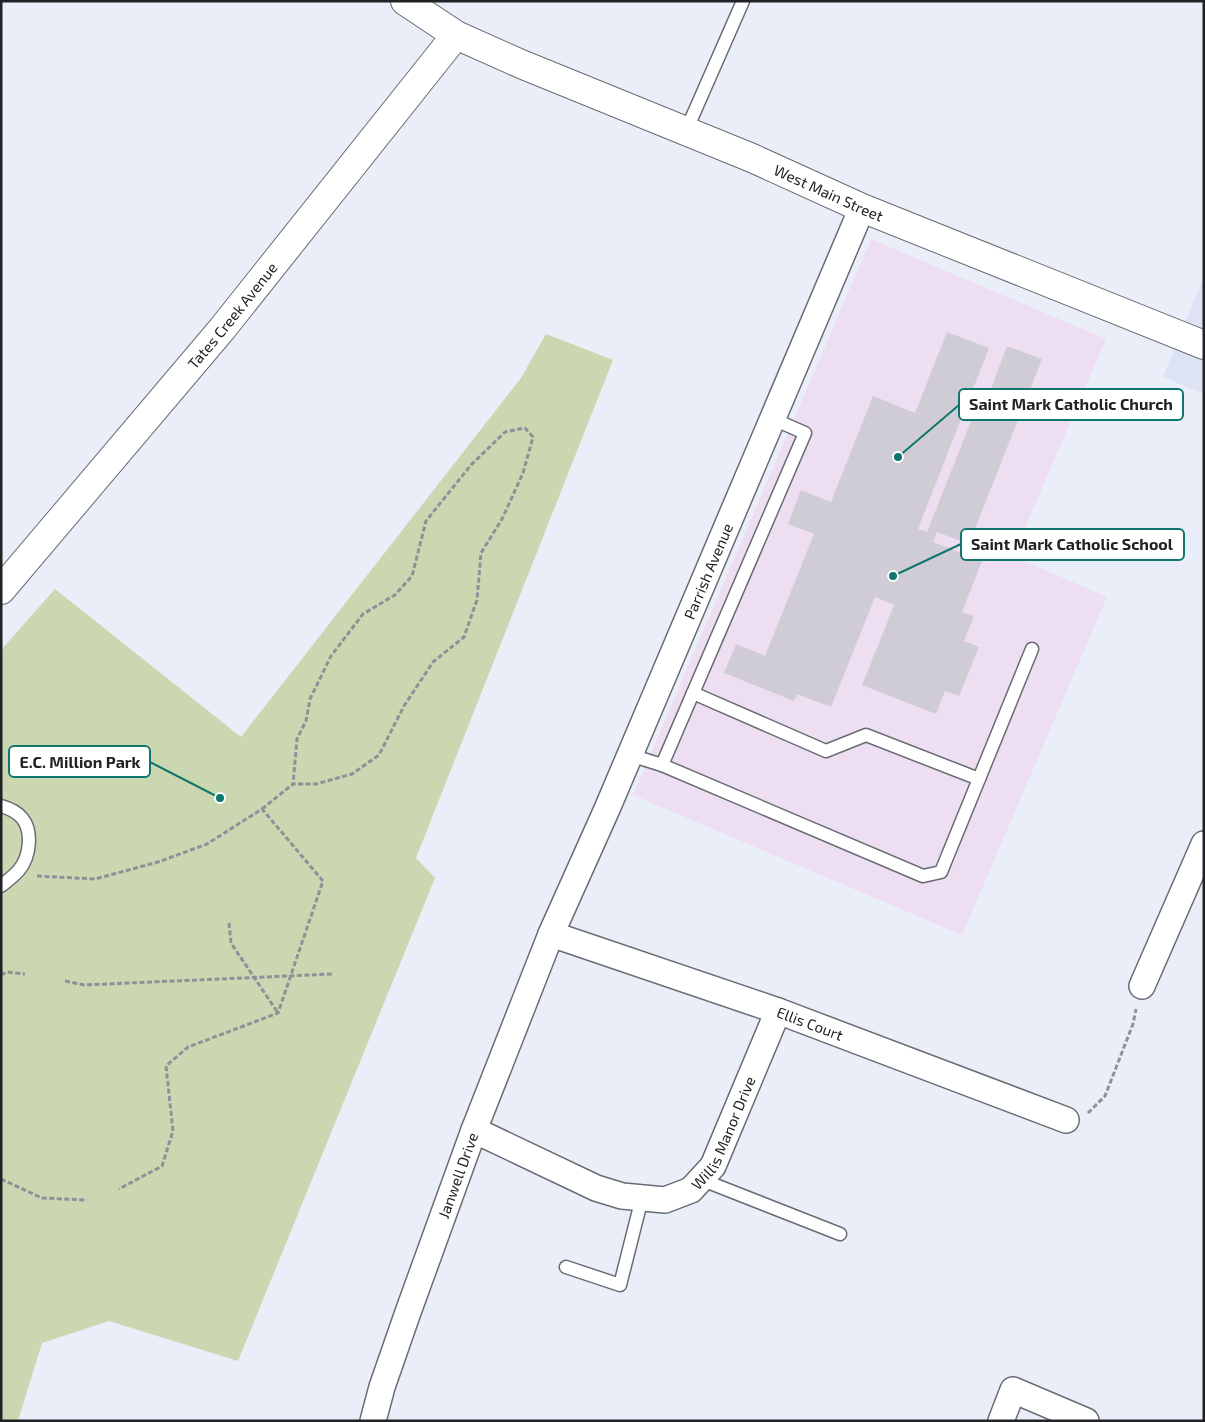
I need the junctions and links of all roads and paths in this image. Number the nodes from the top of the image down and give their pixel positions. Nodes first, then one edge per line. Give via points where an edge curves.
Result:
1 (742, 1) edge
2 (414, 4) edge
3 (456, 34) junction
4 (686, 131) junction
5 (862, 208) junction
6 (1204, 345) edge
7 (772, 420) junction
8 (1, 590) edge
9 (1032, 650) dead end
10 (693, 693) junction
11 (630, 755) junction
12 (662, 765) junction
13 (979, 779) junction
14 (293, 784) junction
15 (1, 806) edge
16 (262, 809) junction
17 (1204, 844) edge
18 (16, 872) junction
19 (1, 886) edge
20 (228, 923) dead end
21 (551, 934) junction
22 (24, 974) dead end
23 (291, 974) junction
24 (332, 974) dead end
25 (1, 975) edge
26 (253, 976) junction
27 (65, 981) dead end
28 (1142, 986) joint
29 (778, 1011) junction
30 (278, 1013) junction
31 (1066, 1120) joint
32 (474, 1130) junction
33 (700, 1179) junction
34 (1, 1180) edge
35 (119, 1189) dead end
36 (642, 1198) junction
37 (87, 1200) dead end
38 (840, 1234) dead end
39 (566, 1267) dead end
40 (373, 1421) edge
41 (1001, 1421) edge
42 (1086, 1421) edge

1 - 4 lane
2 - 3 main road, West Main Street
3 - 4 main road, West Main Street
3 - 8 main road, Tates Creek Avenue via 222,329
4 - 5 main road, West Main Street
5 - 6 main road, West Main Street
5 - 7 street, Parrish Avenue
7 - 10 lane via 805,433
7 - 11 street, Parrish Avenue
9 - 13 lane
10 - 12 lane
10 - 13 lane via 826,751 866,735
11 - 12 lane
11 - 21 street, Parrish Avenue
12 - 13 lane via 923,876 941,872
14 - 14 path via 316,784 352,774 379,755 404,706 433,662 464,637 477,600 482,553 523,473 533,438 525,428 505,432 470,465 426,521 412,576 395,595 363,614 330,656 310,699 306,721 297,740
14 - 16 path
15 - 18 lane via 22,818 28,831 28,852
16 - 18 path via 207,844 158,862 95,879 27,876
16 - 23 path via 323,881
17 - 28 street
18 - 19 lane
20 - 26 path via 231,943
21 - 29 street, Ellis Court
21 - 32 street, Janwell Drive
22 - 25 path via 8,972
23 - 24 path
23 - 26 path
23 - 30 path
26 - 27 path via 84,985
26 - 30 path
28 - 31 path via 1133,1024 1104,1096 1089,1112
29 - 31 street, Ellis Court
29 - 33 street, Willis Manor Drive via 713,1166
30 - 35 path via 188,1047 166,1066 173,1131 162,1166
32 - 36 street, Willis Manor Drive via 596,1188
32 - 40 street, Janwell Drive via 382,1387
33 - 36 street, Willis Manor Drive via 691,1190 664,1200
33 - 38 lane
34 - 37 path via 42,1198
36 - 39 lane via 620,1285
41 - 42 street via 1013,1390

